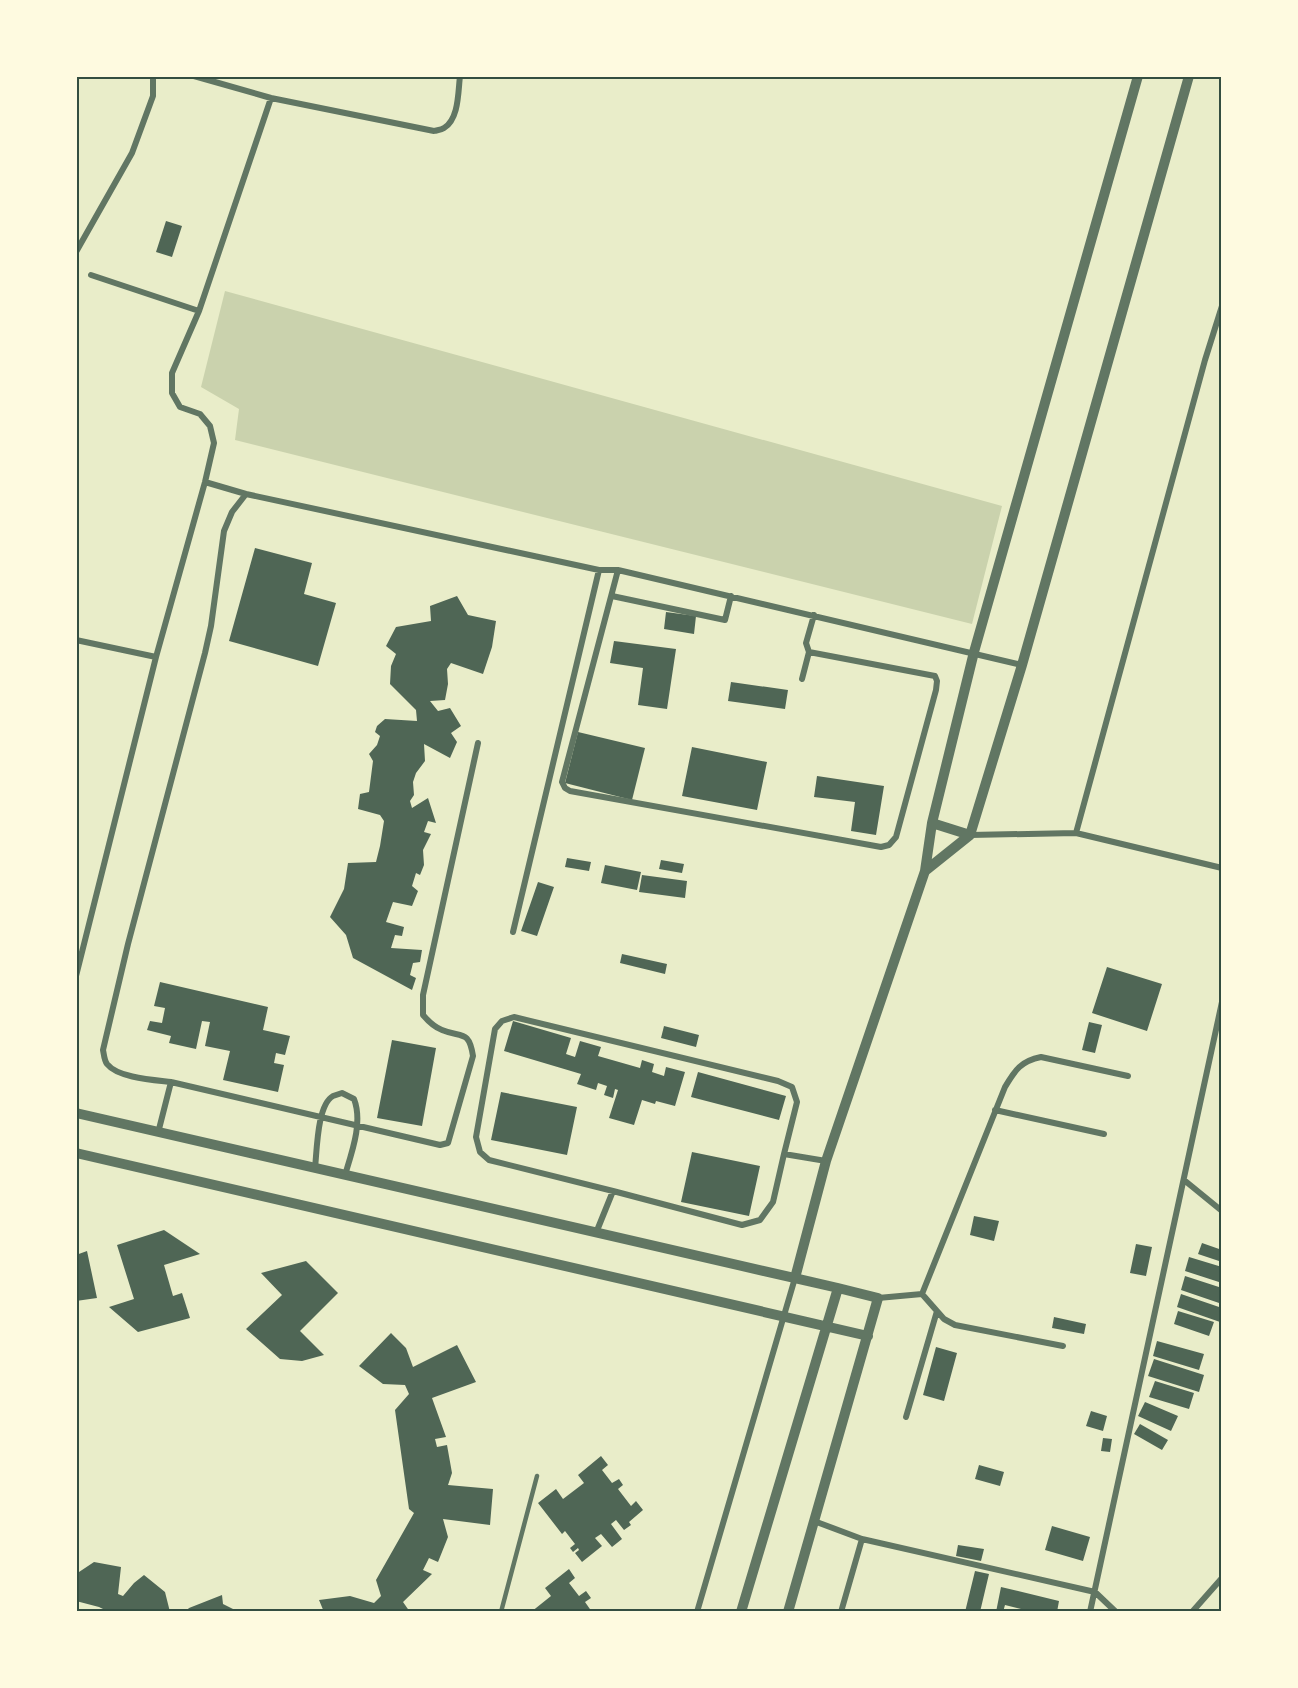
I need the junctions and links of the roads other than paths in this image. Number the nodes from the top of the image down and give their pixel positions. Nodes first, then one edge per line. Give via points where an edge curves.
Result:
1 (153, 76) edge
2 (194, 76) edge
3 (460, 76) edge
4 (1138, 76) edge
5 (1189, 76) edge
6 (271, 98) junction
7 (76, 252) edge
8 (91, 274) dead end
9 (1221, 306) edge
10 (199, 311) junction
11 (206, 482) junction
12 (246, 494) junction
13 (599, 570) junction
14 (618, 570) junction
15 (612, 596) junction
16 (731, 596) junction
17 (814, 615) junction
18 (76, 640) edge
19 (809, 652) junction
20 (974, 652) junction
21 (156, 657) junction
22 (1022, 664) junction
23 (802, 679) dead end
24 (478, 743) dead end
25 (932, 823) junction
26 (1076, 833) junction
27 (970, 835) junction
28 (1221, 868) edge
29 (925, 871) junction
30 (513, 932) dead end
31 (76, 976) edge
32 (1221, 1002) edge
33 (1218, 1036) edge
34 (1128, 1076) dead end
35 (171, 1082) junction
36 (995, 1110) junction
37 (76, 1113) edge
38 (321, 1118) junction
39 (356, 1125) junction
40 (158, 1133) junction
41 (1104, 1134) dead end
42 (76, 1153) edge
43 (784, 1154) junction
44 (826, 1161) junction
45 (315, 1168) junction
46 (345, 1175) junction
47 (1184, 1180) junction
48 (613, 1191) junction
49 (1221, 1211) edge
50 (596, 1233) junction
51 (795, 1278) junction
52 (838, 1288) junction
53 (922, 1294) junction
54 (878, 1298) junction
55 (937, 1311) junction
56 (783, 1316) junction
57 (826, 1326) junction
58 (868, 1336) junction
59 (1063, 1346) dead end
60 (906, 1417) dead end
61 (537, 1476) dead end
62 (814, 1521) junction
63 (862, 1539) junction
64 (1221, 1578) edge
65 (1095, 1592) junction
66 (501, 1611) edge
67 (697, 1611) edge
68 (741, 1611) edge
69 (788, 1611) edge
70 (840, 1611) edge
71 (1090, 1611) edge
72 (1116, 1611) edge
73 (1192, 1611) edge

1 - 7 street via 153,96 132,153
2 - 6 street
3 - 6 street via 453,118 444,128 434,131
4 - 20 street
5 - 22 street
6 - 10 street
8 - 10 street
9 - 26 street
10 - 11 street via 172,373 172,393 180,407 200,414 210,426 214,443
11 - 12 street
11 - 21 street
12 - 13 street
12 - 35 street via 224,531 206,652 103,1050 107,1064 114,1069 131,1076
13 - 14 street
13 - 30 street
14 - 15 street
14 - 16 street
15 - 16 street via 725,620
15 - 19 street via 562,782 565,788 869,845 889,845 896,837 936,690 935,676
16 - 17 street
17 - 19 street via 806,643
17 - 20 street
18 - 21 street
19 - 23 street
20 - 22 street
20 - 25 street
21 - 31 street
22 - 27 street
24 - 39 street via 423,996 423,1015 432,1025 462,1035 471,1043 473,1056 448,1143 440,1145
25 - 27 street
25 - 29 street
26 - 27 street
26 - 28 street
27 - 29 street
29 - 44 street
32 - 33 street
33 - 47 street
34 - 36 street via 1041,1057 1030,1059 1012,1075
35 - 38 street
35 - 40 street
36 - 41 street
36 - 53 street
37 - 40 street
38 - 39 street
38 - 39 street via 332,1097 342,1093 354,1099 358,1110
38 - 45 street
39 - 46 street
40 - 45 street
42 - 56 street
43 - 44 street
43 - 48 street via 773,1202 760,1220 742,1225
43 - 48 street via 797,1102 792,1087 514,1017 502,1021 495,1029 476,1137 480,1152 489,1160
44 - 51 street
45 - 46 street
46 - 50 street
47 - 49 street
47 - 65 street
48 - 50 street
50 - 51 street
51 - 52 street
51 - 56 street
52 - 54 street
52 - 57 street
53 - 54 street
53 - 55 street
54 - 58 street
55 - 59 street via 955,1325
55 - 60 street
56 - 57 street
56 - 67 street
57 - 58 street
57 - 68 street
58 - 62 street
61 - 66 lane
62 - 63 street
62 - 69 street
63 - 65 street
63 - 70 street
64 - 73 street
65 - 71 street
65 - 72 street

